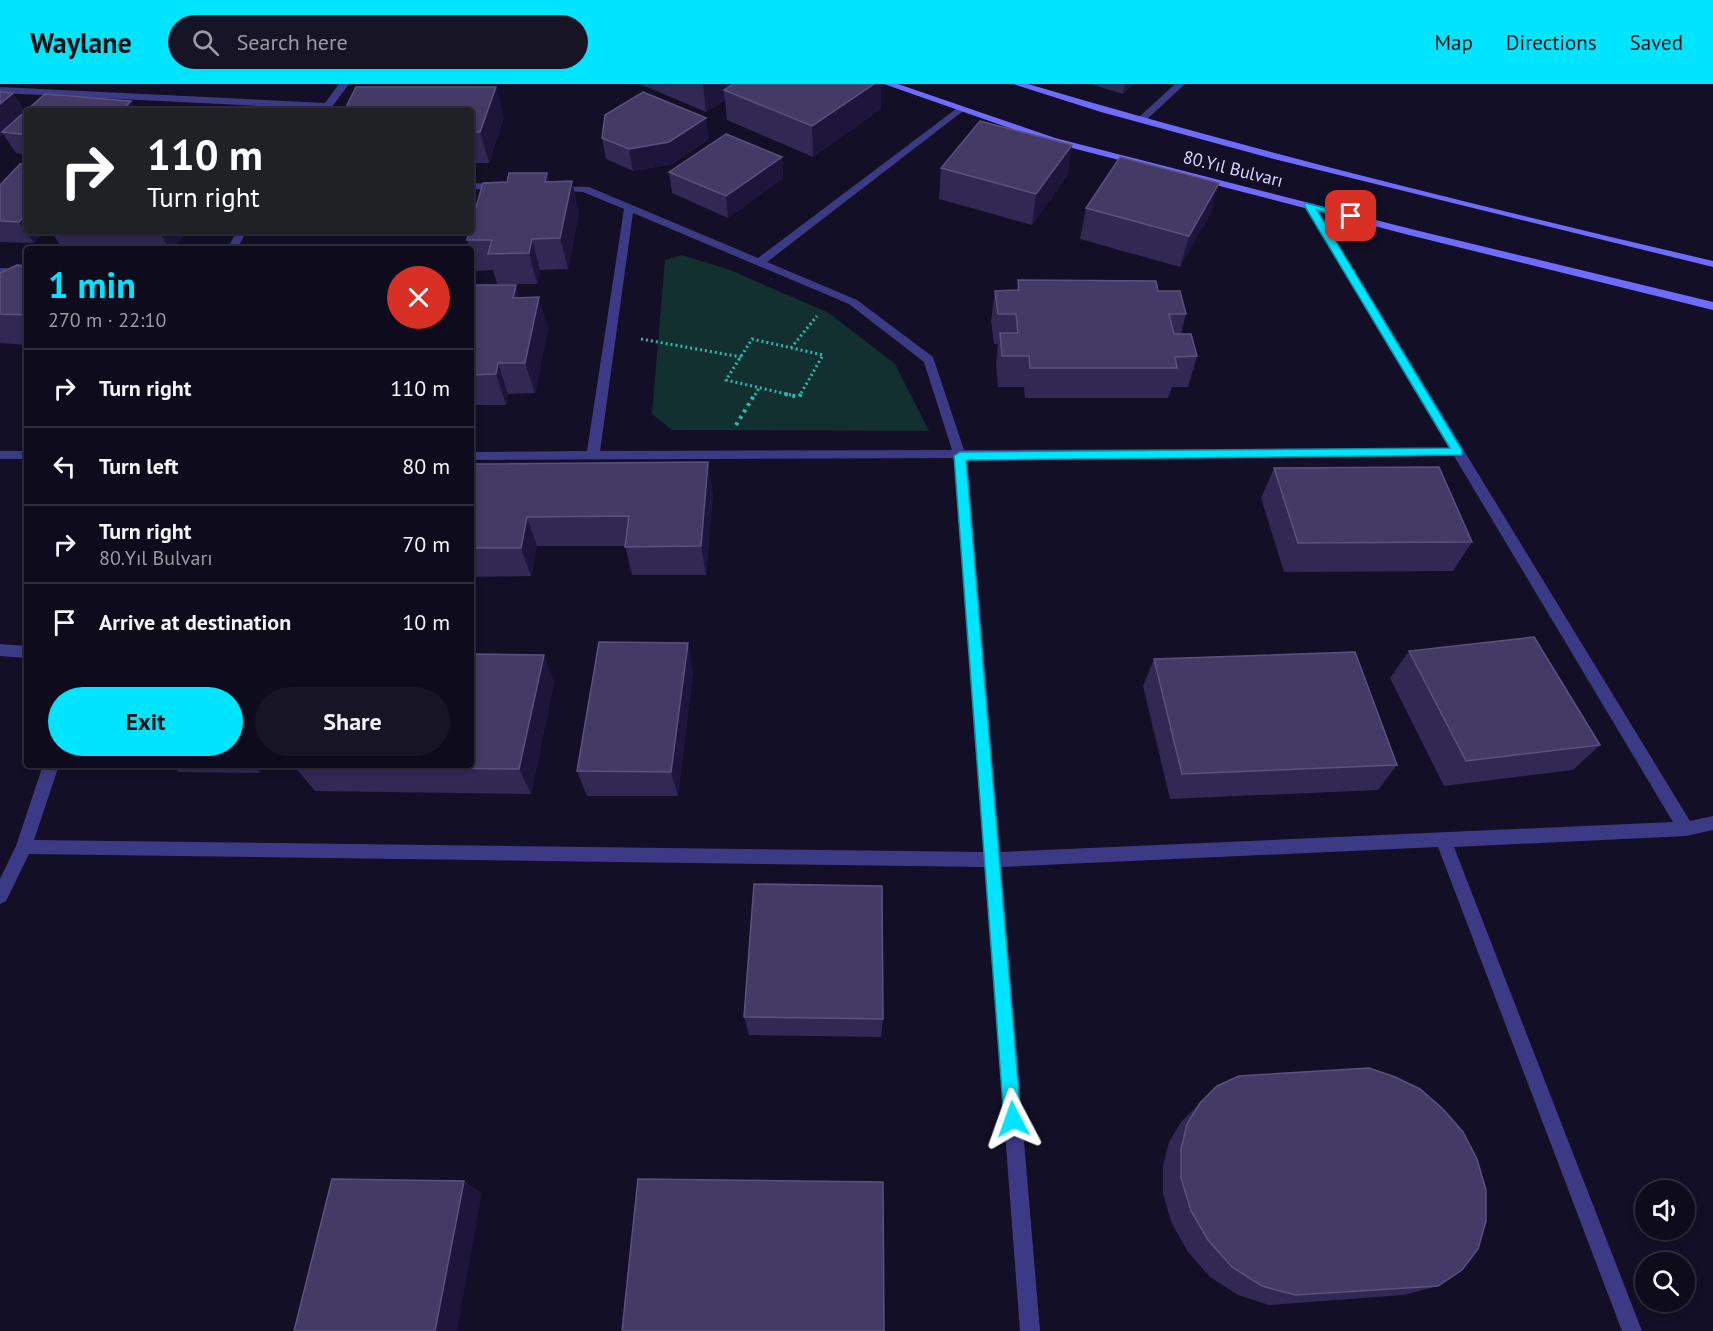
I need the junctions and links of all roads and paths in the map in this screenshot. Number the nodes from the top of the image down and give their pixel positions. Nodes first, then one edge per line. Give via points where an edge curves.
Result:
1 (344, 84) edge
2 (889, 84) edge
3 (1018, 84) edge
4 (1180, 84) edge
5 (0, 90) edge
6 (309, 108) edge
7 (327, 108) edge
8 (960, 109) junction
9 (1142, 120) junction
10 (474, 186) edge
11 (517, 187) edge
12 (540, 188) edge
13 (1309, 205) junction
14 (629, 208) junction
15 (760, 262) junction
16 (1713, 264) edge
17 (0, 271) edge
18 (24, 272) edge
19 (834, 294) junction
20 (1713, 306) edge
21 (611, 333) junction
22 (791, 348) junction
23 (741, 357) junction
24 (759, 388) junction
25 (1458, 452) junction
26 (0, 454) edge
27 (24, 455) edge
28 (474, 456) edge
29 (592, 456) junction
30 (717, 456) junction
31 (960, 456) junction
32 (0, 650) edge
33 (24, 652) edge
34 (50, 768) edge
35 (1713, 823) edge
36 (1686, 829) junction
37 (1443, 840) junction
38 (24, 847) junction
39 (992, 860) junction
40 (0, 896) edge
41 (1030, 1331) edge
42 (1632, 1331) edge

1 - 7 street
2 - 8 street, 80.Yıl Bulvarı
3 - 9 street, 80.Yıl Bulvarı
4 - 9 street
5 - 6 street
8 - 13 street, 80.Yıl Bulvarı via 1052,140
8 - 15 street
9 - 16 street, 80.Yıl Bulvarı via 1506,215
10 - 11 street
12 - 14 street via 585,189
13 - 20 street, 80.Yıl Bulvarı
13 - 25 street
14 - 15 street
14 - 21 street
15 - 19 street
17 - 18 street
19 - 22 path
19 - 31 street via 853,302 929,360
21 - 23 path
21 - 29 street
22 - 23 path via 752,339
22 - 24 path via 823,355 799,397
23 - 24 path via 726,380
24 - 30 path
25 - 31 street
25 - 36 street
26 - 27 street
28 - 29 street
29 - 30 street
30 - 31 street
31 - 39 street
32 - 33 street
34 - 38 street
35 - 36 street
36 - 37 street
37 - 39 street
37 - 42 street
38 - 39 street
38 - 40 street
39 - 41 street

